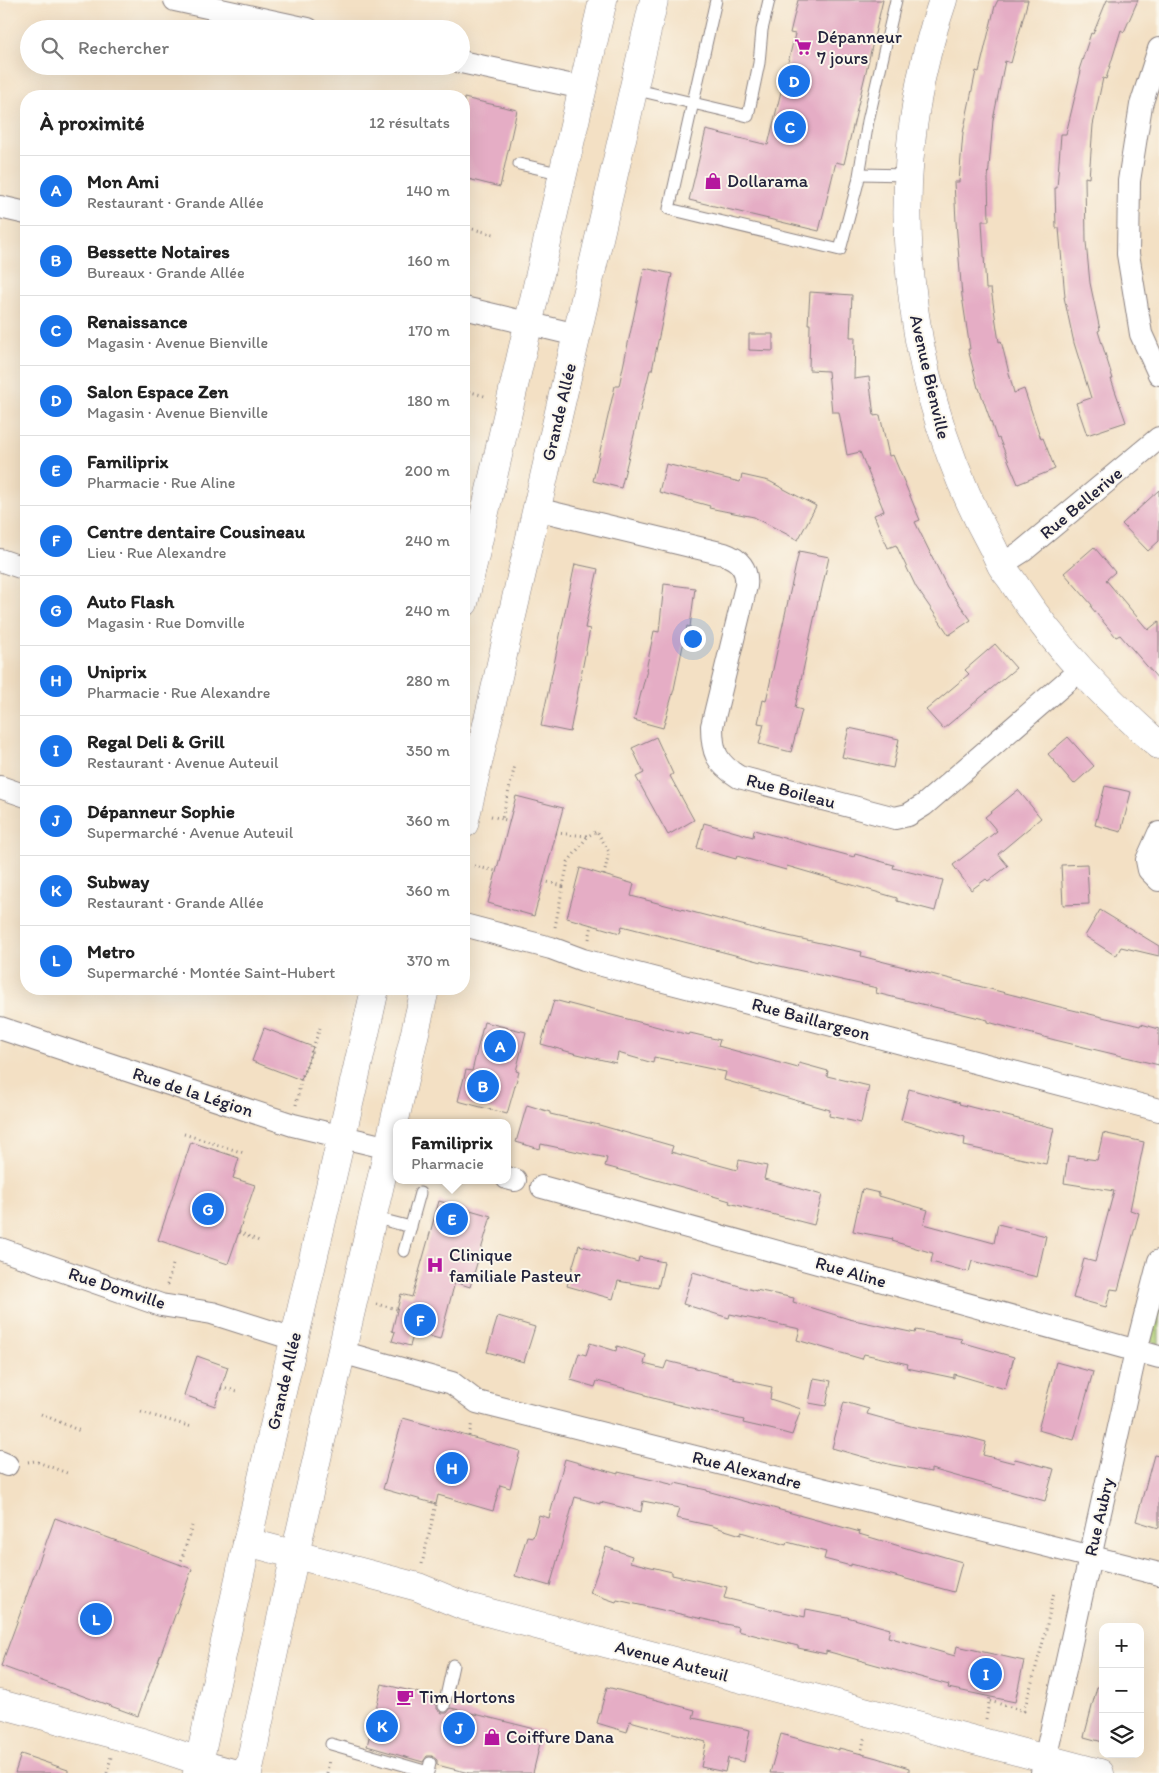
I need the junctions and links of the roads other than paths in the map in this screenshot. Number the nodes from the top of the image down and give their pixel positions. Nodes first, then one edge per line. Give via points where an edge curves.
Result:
1 (175, 0) edge
2 (604, 0) edge
3 (654, 0) edge
4 (716, 0) edge
5 (769, 0) edge
6 (896, 0) edge
7 (943, 0) edge
8 (267, 20) edge
9 (1159, 49) edge
10 (470, 64) edge
11 (583, 88) junction
12 (633, 89) junction
13 (694, 103) junction
14 (519, 164) dead end
15 (563, 174) junction
16 (860, 174) junction
17 (908, 175) junction
18 (0, 207) edge
19 (20, 212) edge
20 (470, 309) edge
21 (529, 323) junction
22 (577, 335) junction
23 (1159, 374) edge
24 (1159, 438) edge
25 (536, 509) junction
26 (470, 550) edge
27 (0, 560) edge
28 (1001, 565) junction
29 (20, 567) edge
30 (1080, 670) junction
31 (1155, 735) edge
32 (0, 787) edge
33 (20, 794) edge
34 (475, 819) edge
35 (1159, 833) edge
36 (1159, 880) edge
37 (470, 927) edge
38 (374, 995) edge
39 (424, 995) edge
40 (0, 1028) edge
41 (1159, 1110) edge
42 (399, 1119) edge
43 (340, 1137) junction
44 (393, 1149) edge
45 (542, 1187) dead end
46 (420, 1193) dead end
47 (372, 1217) junction
48 (411, 1227) junction
49 (0, 1248) edge
50 (404, 1251) dead end
51 (1159, 1261) edge
52 (294, 1339) junction
53 (1136, 1351) junction
54 (341, 1352) junction
55 (1159, 1357) edge
56 (247, 1542) junction
57 (295, 1554) junction
58 (1090, 1556) junction
59 (1159, 1574) edge
60 (454, 1665) dead end
61 (0, 1704) edge
62 (444, 1706) dead end
63 (331, 1744) dead end
64 (430, 1763) dead end
65 (1043, 1766) edge
66 (198, 1767) edge
67 (246, 1773) edge
68 (1100, 1773) edge

1 - 8 street
2 - 11 main road
3 - 12 main road, Grande Allée
4 - 13 lane
5 - 13 lane via 748,116
6 - 16 lane via 868,121
7 - 17 main road, Avenue Bienville via 920,86
9 - 23 street via 1141,104 1129,181 1128,254 1141,334
10 - 11 street
11 - 15 main road
12 - 13 lane
12 - 22 main road, Grande Allée
13 - 16 lane via 669,209 840,250
14 - 15 lane
15 - 21 main road
16 - 17 lane
17 - 28 main road, Avenue Bienville via 911,285 930,391 961,482
18 - 19 street
20 - 21 street
21 - 22 street
21 - 26 main road
22 - 25 main road, Grande Allée
24 - 28 street, Rue Bellerive via 1028,547
25 - 30 street, Rue Boileau via 724,554 740,562 746,586 712,726 712,744 718,758 738,777 895,818 908,815 924,805
25 - 34 main road, Grande Allée
27 - 29 street
28 - 30 main road, Avenue Bienville
30 - 31 main road, Avenue Bienville via 1108,700
32 - 33 street
35 - 36 street via 1147,860 1149,870
37 - 41 street, Rue Baillargeon via 584,960
38 - 43 main road, Grande Allée
39 - 42 main road
40 - 43 street, Rue de la Légion via 292,1125
43 - 44 street, Rue de la Légion
43 - 52 main road, Grande Allée
44 - 47 main road
45 - 53 street, Rue Aline
46 - 48 lane
47 - 48 lane
47 - 54 main road
48 - 50 lane
49 - 52 street, Rue Domville via 161,1305 212,1313
51 - 53 street, Rue Aubry
52 - 56 main road, Grande Allée
53 - 55 street, Rue Aline
53 - 58 street, Rue Aubry
54 - 57 main road
54 - 58 street, Rue Alexandre via 452,1384 477,1402
56 - 57 main road, Avenue Auteuil
56 - 66 main road, Grande Allée
57 - 65 main road, Avenue Auteuil via 418,1586 464,1606
57 - 67 main road
58 - 59 street, Rue Alexandre
58 - 65 street, Rue Aubry
60 - 62 lane
61 - 66 main road via 142,1742
63 - 64 lane via 428,1772
65 - 68 main road, Avenue Auteuil
66 - 67 street

